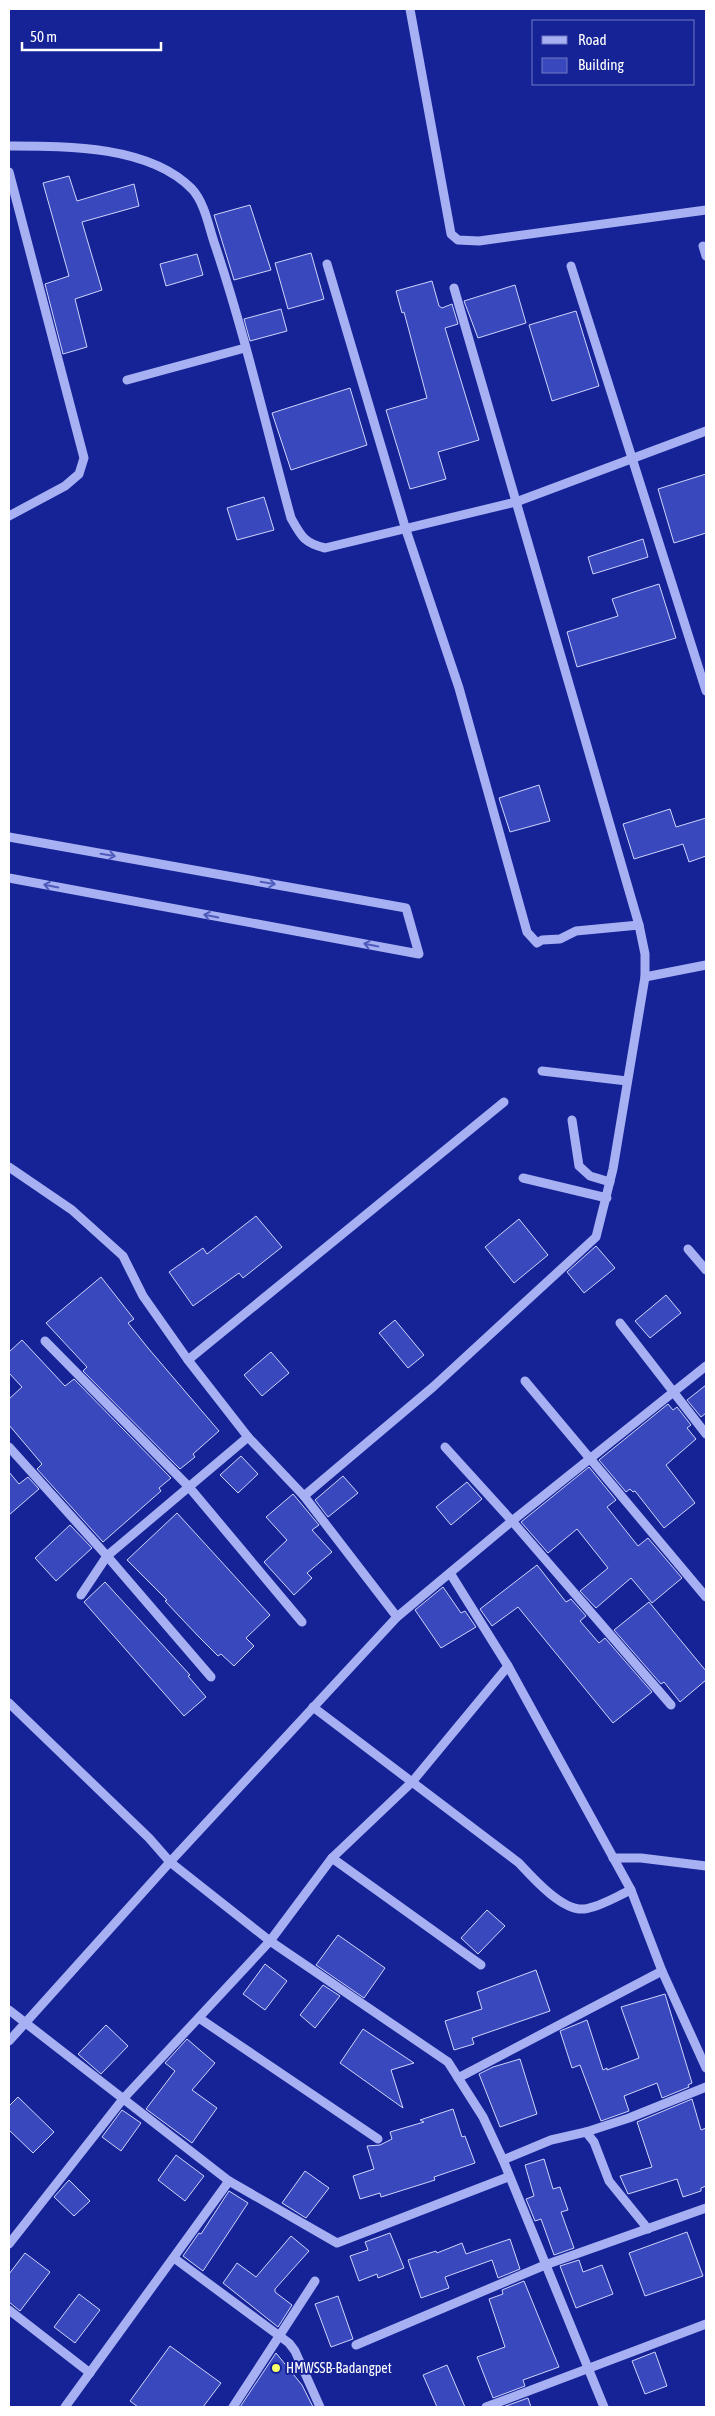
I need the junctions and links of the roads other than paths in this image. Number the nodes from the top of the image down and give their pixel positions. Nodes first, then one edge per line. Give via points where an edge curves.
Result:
1 (410, 9) edge
2 (9, 146) edge
3 (9, 172) edge
4 (706, 210) edge
5 (703, 246) dead end
6 (706, 256) edge
7 (327, 264) dead end
8 (571, 266) dead end
9 (454, 288) dead end
10 (245, 348) junction
11 (127, 380) dead end
12 (706, 431) edge
13 (632, 457) junction
14 (516, 502) junction
15 (9, 516) edge
16 (406, 530) junction
17 (706, 691) edge
18 (9, 837) edge
19 (9, 878) edge
20 (639, 925) junction
21 (706, 965) edge
22 (645, 977) junction
23 (542, 1071) dead end
24 (627, 1081) junction
25 (504, 1102) dead end
26 (572, 1120) dead end
27 (9, 1167) edge
28 (523, 1178) dead end
29 (610, 1182) junction
30 (607, 1198) junction
31 (688, 1249) dead end
32 (706, 1270) edge
33 (620, 1323) dead end
34 (45, 1341) dead end
35 (188, 1360) junction
36 (706, 1366) edge
37 (525, 1381) dead end
38 (674, 1392) junction
39 (706, 1434) edge
40 (248, 1437) junction
41 (9, 1447) edge
42 (445, 1448) dead end
43 (590, 1461) junction
44 (189, 1487) junction
45 (304, 1496) junction
46 (512, 1521) junction
47 (107, 1556) junction
48 (450, 1573) junction
49 (81, 1595) dead end
50 (706, 1597) edge
51 (397, 1618) junction
52 (302, 1622) dead end
53 (508, 1666) junction
54 (210, 1677) dead end
55 (9, 1703) edge
56 (671, 1705) dead end
57 (313, 1708) junction
58 (412, 1782) junction
59 (332, 1858) junction
60 (613, 1858) junction
61 (170, 1862) junction
62 (706, 1866) edge
63 (631, 1890) junction
64 (270, 1941) junction
65 (481, 1964) dead end
66 (662, 1972) junction
67 (9, 2010) edge
68 (199, 2018) junction
69 (24, 2023) junction
70 (9, 2041) edge
71 (706, 2068) edge
72 (458, 2078) junction
73 (706, 2087) edge
74 (123, 2099) junction
75 (586, 2132) junction
76 (378, 2140) dead end
77 (503, 2160) junction
78 (508, 2176) junction
79 (230, 2181) junction
80 (706, 2208) edge
81 (648, 2229) junction
82 (9, 2244) edge
83 (174, 2258) junction
84 (546, 2265) junction
85 (315, 2282) dead end
86 (9, 2310) edge
87 (706, 2324) edge
88 (280, 2336) junction
89 (356, 2345) dead end
90 (586, 2368) junction
91 (90, 2373) junction
92 (65, 2407) edge
93 (233, 2407) edge
94 (320, 2407) edge
95 (486, 2407) edge
96 (604, 2407) edge

1 - 4 street via 451,234 458,240 479,242
2 - 10 street via 69,146 130,155 175,176 193,190 204,211 223,268
3 - 15 street via 84,458 79,474 65,486
5 - 6 street
7 - 16 street
8 - 13 street
9 - 14 street
10 - 11 street
10 - 16 street via 291,518 300,535 311,545 325,548
12 - 13 street
13 - 14 street
13 - 17 street
14 - 16 street
14 - 20 street
16 - 20 street via 459,688 527,932 537,943 560,939 576,931
18 -> 19 street via 406,908 419,954
20 - 22 street via 645,954
21 - 22 street
22 - 24 street
23 - 24 street
24 - 29 street
25 - 35 street
26 - 29 street via 579,1166 590,1176
27 - 35 street via 72,1210 123,1256 143,1296
28 - 30 street
29 - 30 street
30 - 45 street via 596,1237 433,1387
31 - 32 street
33 - 38 street
34 - 44 street
35 - 40 street
36 - 38 street
37 - 43 street
38 - 39 street
38 - 43 street
40 - 44 street
40 - 45 street
41 - 47 street
42 - 46 street
43 - 46 street
43 - 50 street
44 - 47 street
44 - 52 street
45 - 51 street
46 - 48 street
46 - 56 street
47 - 49 street
47 - 54 street
48 - 51 street
48 - 53 street
51 - 57 street
53 - 58 street
53 - 60 street
55 - 61 street
57 - 58 street
57 - 61 street
58 - 59 street
58 - 63 street via 519,1864 549,1893 570,1906 584,1909
59 - 64 street
59 - 65 street
60 - 62 street
60 - 63 street
61 - 64 street
61 - 69 street
63 - 66 street
64 - 68 street
64 - 72 street via 448,2062
66 - 71 street
66 - 72 street
67 - 69 street
68 - 74 street
68 - 76 street
69 - 70 street
69 - 74 street
72 - 77 street via 483,2117
73 - 75 street
74 - 79 street
74 - 82 street
75 - 77 street via 551,2140
75 - 81 street via 594,2142 609,2181
77 - 78 street
78 - 79 street via 337,2243
78 - 84 street
79 - 83 street
80 - 81 street
81 - 84 street
83 - 88 street
83 - 91 street
84 - 89 street
84 - 90 street
85 - 88 street
86 - 91 street
87 - 90 street
88 - 93 street
88 - 94 street via 295,2350
90 - 95 street
90 - 96 street
91 - 92 street

